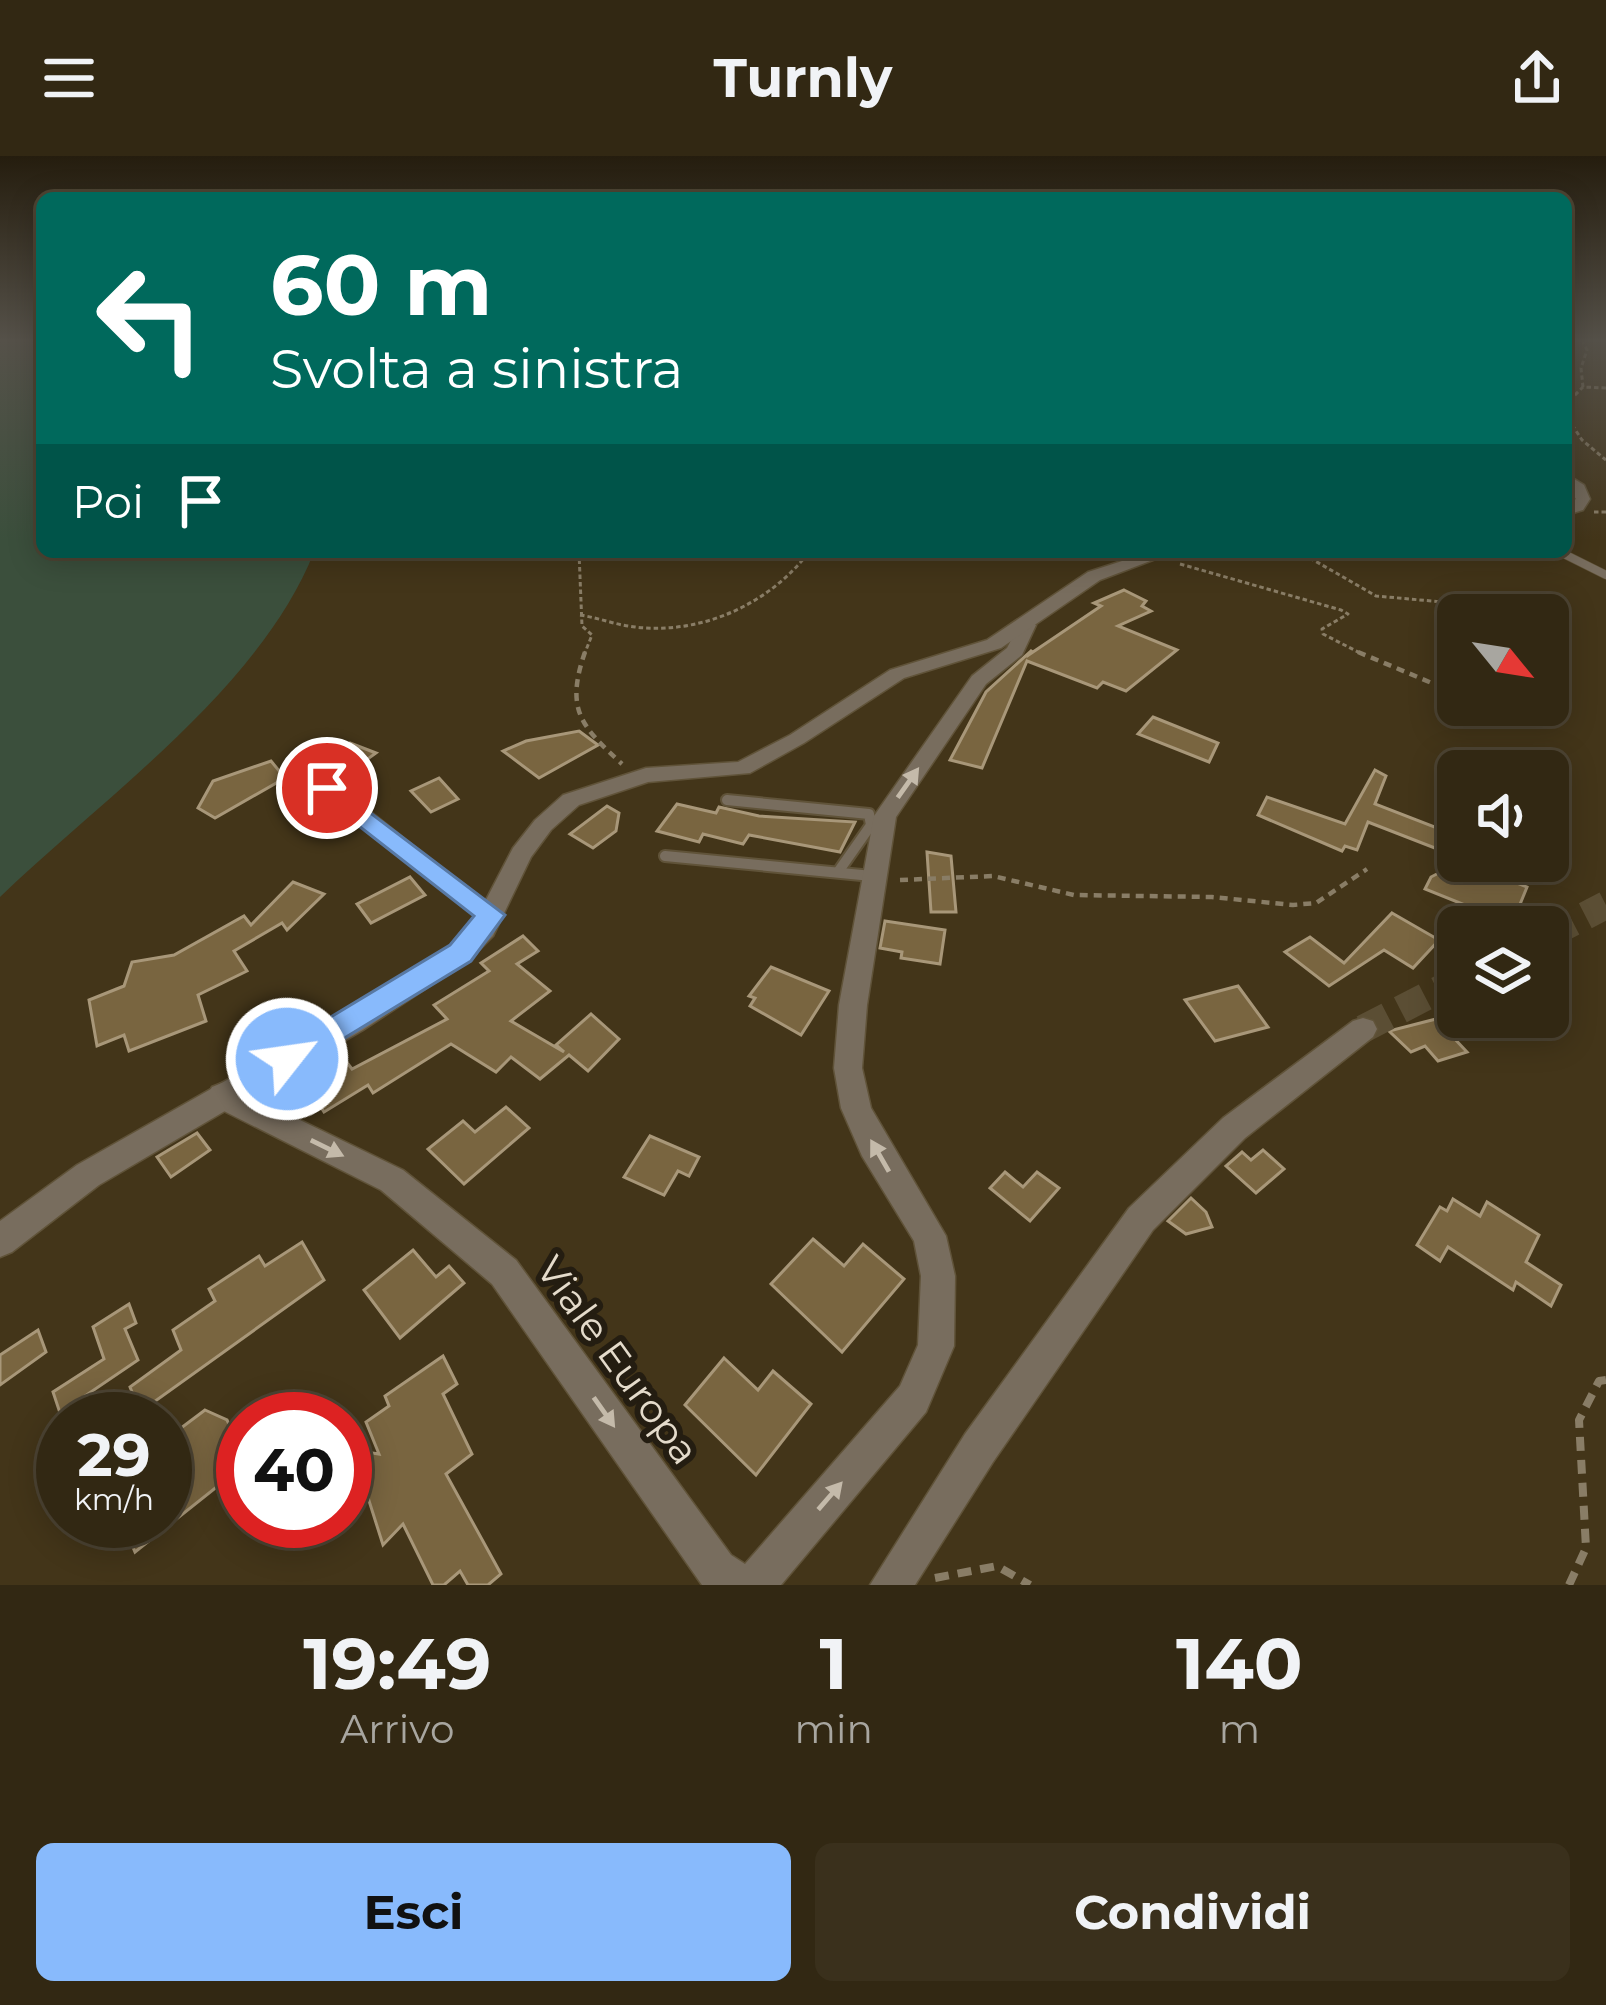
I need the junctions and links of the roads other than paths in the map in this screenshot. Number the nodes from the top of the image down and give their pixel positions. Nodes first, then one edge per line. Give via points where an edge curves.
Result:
1 (1572, 485) edge
2 (1572, 510) edge
3 (1162, 558) edge
4 (1572, 558) edge
5 (1606, 575) edge
6 (1027, 626) junction
7 (288, 768) dead end
8 (727, 800) dead end
9 (664, 856) dead end
10 (838, 872) junction
11 (872, 879) junction
12 (491, 915) junction
13 (1363, 1029) tunnel mouth
14 (222, 1096) junction
15 (0, 1241) edge
16 (742, 1585) edge
17 (754, 1585) edge
18 (891, 1585) edge

1 - 2 street via 1583,499
3 - 6 street via 1094,576
4 - 5 lane
11 -> 6 street via 885,816 979,680 1015,651
6 - 12 street via 897,674 742,768 646,775 571,800 521,854
7 - 12 lane via 352,804
8 - 10 lane via 869,814 871,825
9 - 10 lane
10 - 11 lane
17 -> 11 street via 913,1399 936,1346 938,1276 929,1236 873,1146 848,1068
12 - 14 street via 460,953
13 - 18 street via 1234,1128 1141,1220
14 - 15 street via 56,1196
14 -> 16 street, Viale Europa via 392,1180 504,1272 716,1570

